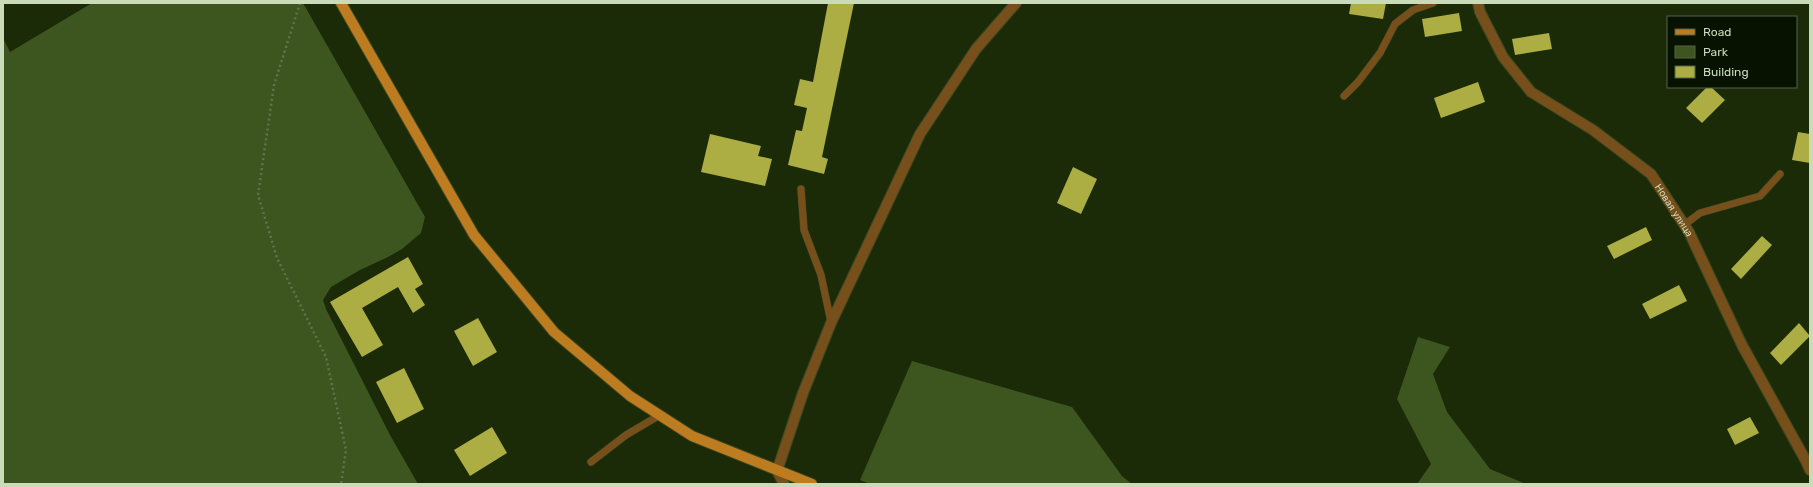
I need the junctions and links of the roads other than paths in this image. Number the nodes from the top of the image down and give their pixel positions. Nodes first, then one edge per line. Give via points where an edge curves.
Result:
1 (341, 3) edge
2 (1016, 3) edge
3 (1433, 3) edge
4 (1478, 3) edge
5 (1344, 96) dead end
6 (1780, 174) dead end
7 (801, 189) dead end
8 (1684, 225) junction
9 (831, 323) junction
10 (660, 415) junction
11 (591, 462) dead end
12 (1809, 465) edge
13 (777, 471) junction
14 (778, 484) edge
15 (784, 484) edge
16 (812, 484) edge

1 - 10 main road via 474,235 554,332 630,396
2 - 9 street via 976,49 920,134
3 - 5 lane via 1413,10 1395,24 1380,53
4 - 8 street, Новая улица via 1503,57 1531,92 1593,130 1651,174
6 - 8 lane via 1760,196 1700,213
7 - 9 lane via 804,230 821,275
8 - 12 street, Новая улица via 1742,345
9 - 13 street via 803,393
10 - 11 lane via 626,435
10 - 13 main road via 692,436
13 - 14 lane
13 - 15 street
13 - 16 main road

